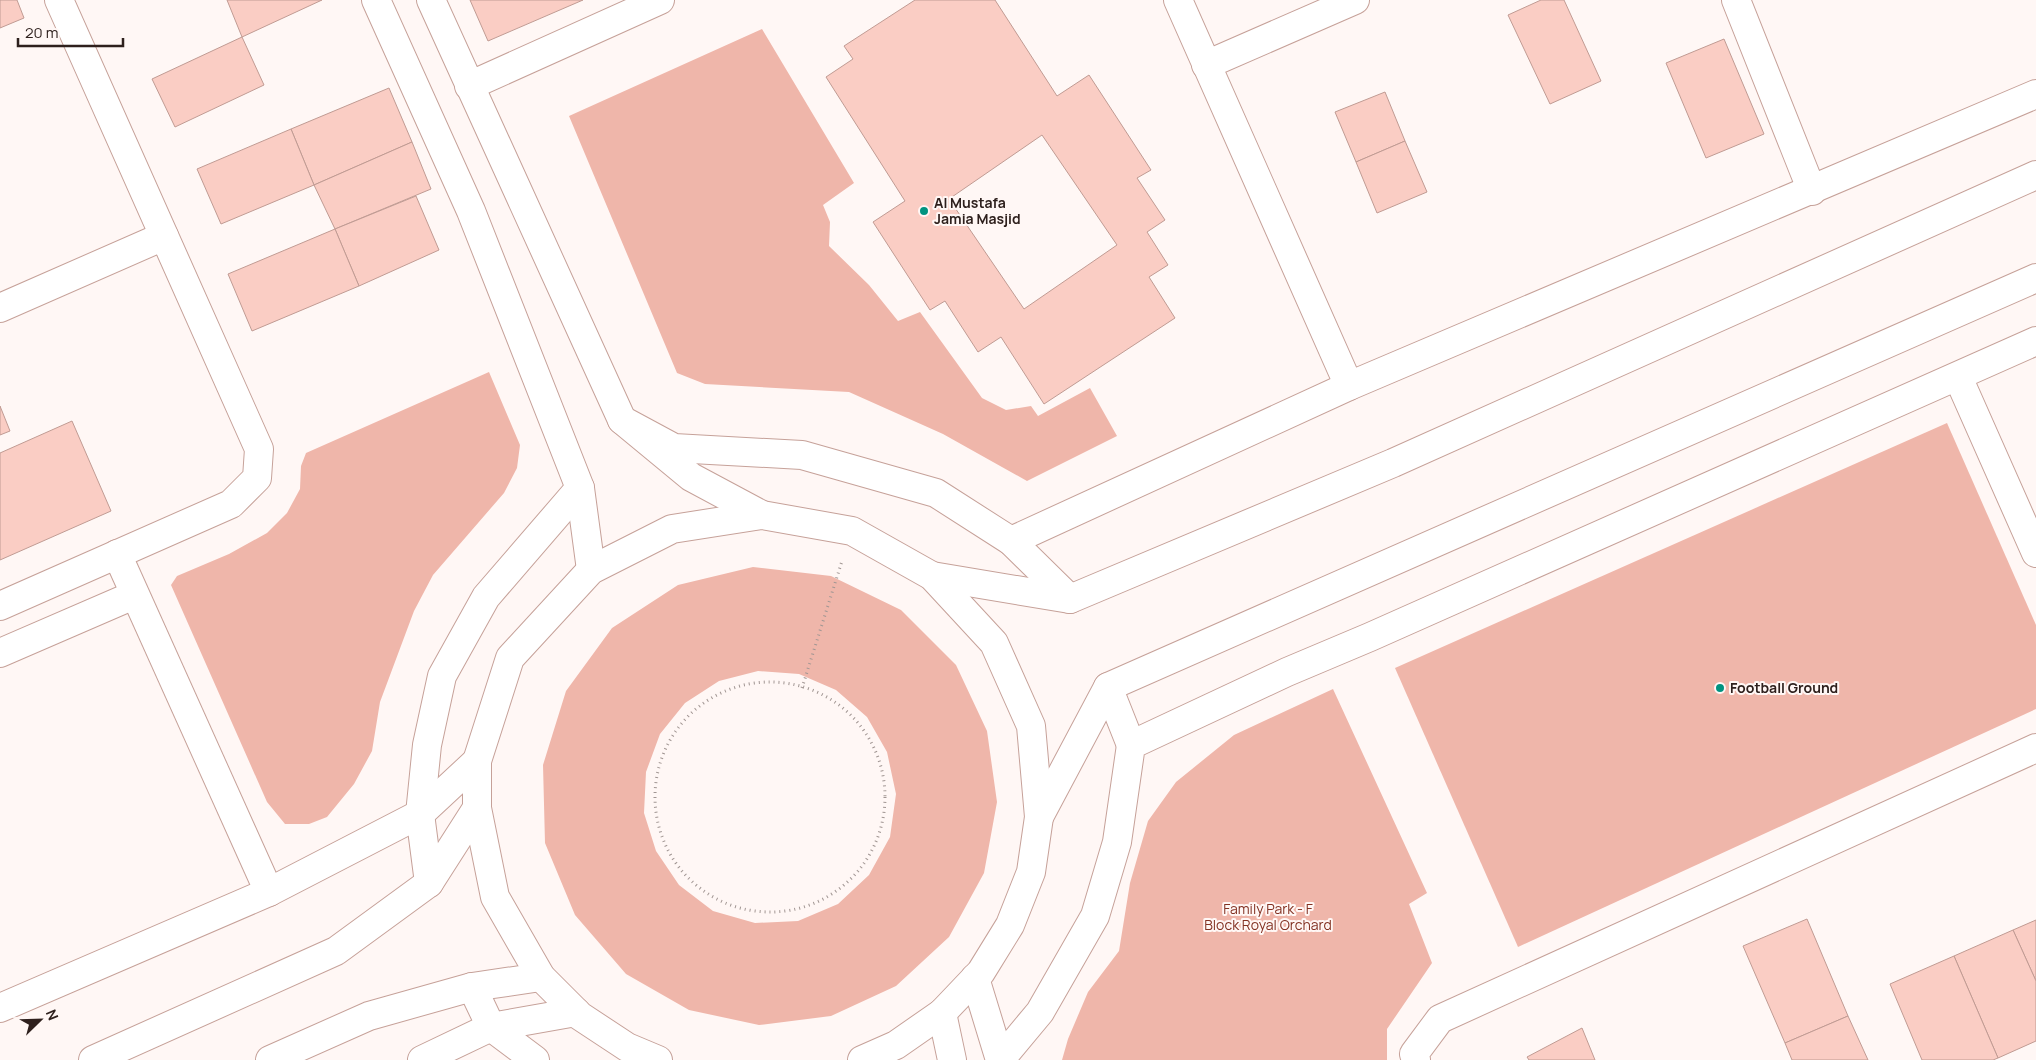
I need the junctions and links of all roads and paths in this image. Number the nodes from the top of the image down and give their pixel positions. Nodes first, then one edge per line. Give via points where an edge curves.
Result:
1 (59, 0) edge
2 (376, 0) edge
3 (431, 0) edge
4 (660, 0) edge
5 (1178, 0) edge
6 (1355, 0) edge
7 (1736, 0) edge
8 (1206, 65) junction
9 (469, 86) junction
10 (2036, 94) edge
11 (2036, 175) edge
12 (1812, 190) junction
13 (164, 236) junction
14 (2036, 278) edge
15 (0, 308) edge
16 (2036, 341) edge
17 (1958, 377) junction
18 (1349, 386) junction
19 (622, 420) junction
20 (580, 488) junction
21 (762, 515) junction
22 (852, 531) junction
23 (1011, 542) junction
24 (2036, 553) edge
25 (117, 554) junction
26 (591, 570) junction
27 (932, 576) junction
28 (134, 595) junction
29 (1070, 599) junction
30 (0, 606) edge
31 (0, 653) edge
32 (1108, 687) junction
33 (802, 688) junction
34 (1131, 745) junction
35 (2036, 748) edge
36 (477, 761) junction
37 (477, 808) junction
38 (420, 814) junction
39 (1039, 817) junction
40 (428, 883) junction
41 (269, 892) junction
42 (541, 977) junction
43 (975, 978) junction
44 (472, 988) junction
45 (0, 1008) edge
46 (576, 1012) junction
47 (942, 1013) junction
48 (491, 1027) junction
49 (93, 1060) edge
50 (270, 1060) edge
51 (422, 1060) edge
52 (535, 1060) edge
53 (658, 1060) edge
54 (862, 1060) edge
55 (952, 1060) edge
56 (1000, 1060) edge
57 (1416, 1060) edge

1 - 13 street
2 - 20 street via 471,211
3 - 9 street
4 - 9 street
5 - 8 street
6 - 8 street
7 - 12 street
8 - 18 street
9 - 19 street
10 - 12 street
11 - 29 street via 1393,463
12 - 18 street
13 - 15 street
13 - 25 street via 259,449 257,478 231,504
14 - 32 street
16 - 17 street
17 - 24 street
17 - 34 street via 1287,672
18 - 23 street
19 - 21 street via 691,477
19 - 23 street via 674,448 802,455 936,493
20 - 26 street
20 - 38 street via 486,597 442,676 427,745
21 - 22 street
21 - 26 street via 672,529
22 - 27 street
22 - 33 path
23 - 29 street
25 - 28 street
25 - 30 street
26 - 36 street via 510,658
27 - 29 street
27 - 39 street via 994,643 1031,726
28 - 31 street
28 - 41 street
32 - 34 street
32 - 39 street
33 - 33 path via 779,682 740,685 704,701 676,729 658,764 654,803 663,842 684,875 713,898 747,912 784,913 820,902 835,892 850,881 872,852 884,816 884,779 872,744 850,714 818,692
34 - 56 street via 1117,842 1095,916 1040,1012
35 - 57 street via 1440,1019 1414,1054
36 - 37 street
36 - 38 street
37 - 40 street
37 - 42 street via 495,898
38 - 40 street
38 - 41 street
39 - 43 street via 1030,872 1010,925
40 - 49 street via 336,951
41 - 45 street
42 - 44 street
42 - 46 street
43 - 47 street
43 - 56 street
44 - 48 street
44 - 50 street via 369,1016
46 - 48 street
46 - 53 street via 627,1048
47 - 54 street via 896,1045
47 - 55 street
48 - 51 street
48 - 52 street

